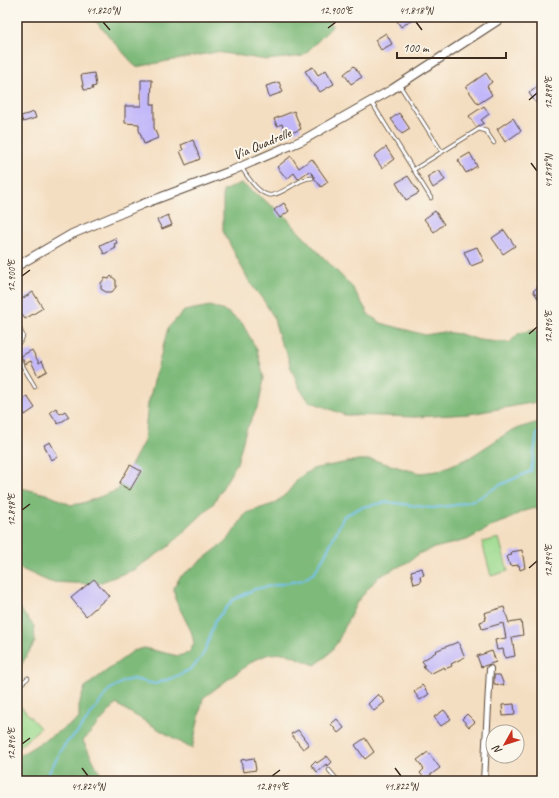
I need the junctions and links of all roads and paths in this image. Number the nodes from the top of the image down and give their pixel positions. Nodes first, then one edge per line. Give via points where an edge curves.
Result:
1 (503, 17) edge
2 (399, 85) junction
3 (371, 102) junction
4 (494, 143) dead end
5 (442, 152) junction
6 (241, 167) junction
7 (413, 170) junction
8 (312, 178) dead end
9 (431, 198) dead end
10 (17, 266) edge
11 (17, 323) edge
12 (17, 344) edge
13 (17, 356) edge
14 (35, 387) dead end
15 (490, 669) dead end
16 (28, 678) dead end
17 (17, 687) edge
18 (329, 770) dead end
19 (338, 781) edge
20 (484, 781) edge

1 - 2 street, Via Quadrelle
2 - 3 street, Via Quadrelle
2 - 5 lane
3 - 6 street, Via Quadrelle via 303,140
3 - 7 lane
4 - 5 lane via 486,131 479,129
5 - 7 lane
6 - 8 lane via 258,189 270,196 304,179
6 - 10 street, Via Quadrelle via 72,234
7 - 9 lane
11 - 12 lane via 23,336
13 - 14 lane
15 - 20 street
16 - 17 lane
18 - 19 lane

